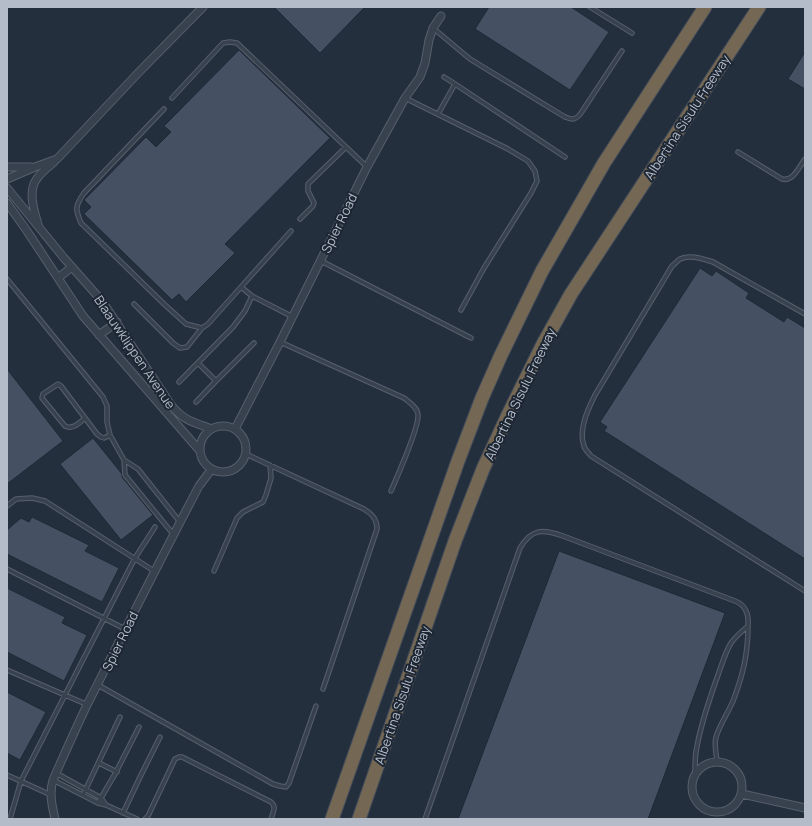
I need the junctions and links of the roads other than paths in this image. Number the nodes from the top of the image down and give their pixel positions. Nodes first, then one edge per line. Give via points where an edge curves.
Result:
1 (203, 7) edge
2 (590, 7) edge
3 (705, 7) edge
4 (759, 7) edge
5 (441, 16) dead end
6 (433, 28) junction
7 (632, 33) dead end
8 (622, 52) dead end
9 (444, 76) dead end
10 (455, 84) junction
11 (172, 98) dead end
12 (405, 98) junction
13 (164, 109) dead end
14 (438, 114) junction
15 (346, 147) junction
16 (738, 152) dead end
17 (565, 157) dead end
18 (58, 159) junction
19 (805, 159) edge
20 (7, 167) edge
21 (35, 167) junction
22 (367, 167) junction
23 (7, 179) edge
24 (7, 188) edge
25 (7, 203) edge
26 (11, 212) edge
27 (300, 219) dead end
28 (39, 228) junction
29 (291, 231) dead end
30 (321, 261) junction
31 (72, 267) junction
32 (58, 278) junction
33 (7, 279) edge
34 (241, 287) junction
35 (252, 296) junction
36 (134, 304) dead end
37 (461, 310) dead end
38 (805, 314) edge
39 (292, 317) junction
40 (117, 322) junction
41 (202, 328) junction
42 (99, 335) junction
43 (471, 338) dead end
44 (254, 342) dead end
45 (280, 342) junction
46 (198, 363) junction
47 (216, 381) junction
48 (179, 382) dead end
49 (196, 402) dead end
50 (85, 418) junction
51 (212, 429) junction
52 (235, 429) junction
53 (110, 435) junction
54 (200, 451) junction
55 (246, 454) junction
56 (124, 460) junction
57 (270, 466) junction
58 (211, 470) junction
59 (391, 491) dead end
60 (7, 506) edge
61 (180, 522) junction
62 (155, 527) dead end
63 (173, 534) junction
64 (134, 558) junction
65 (7, 569) edge
66 (154, 571) junction
67 (214, 571) dead end
68 (805, 591) edge
69 (104, 618) junction
70 (748, 626) junction
71 (125, 629) junction
72 (7, 670) edge
73 (98, 685) junction
74 (323, 690) dead end
75 (65, 696) junction
76 (88, 705) junction
77 (316, 706) dead end
78 (120, 717) dead end
79 (139, 727) dead end
80 (160, 737) dead end
81 (717, 761) junction
82 (99, 763) junction
83 (117, 772) junction
84 (695, 774) junction
85 (7, 775) edge
86 (54, 776) junction
87 (21, 781) junction
88 (86, 790) junction
89 (742, 794) junction
90 (51, 795) junction
91 (83, 796) junction
92 (101, 798) junction
93 (98, 804) junction
94 (106, 805) junction
95 (805, 808) edge
96 (123, 813) junction
97 (10, 819) edge
98 (56, 819) edge
99 (137, 819) edge
100 (145, 819) edge
101 (271, 819) edge
102 (332, 819) edge
103 (359, 819) edge
104 (425, 819) edge

1 - 18 street
2 - 7 lane
3 - 102 highway, Albertina Sisulu Freeway via 604,164 542,271 501,355 458,461
4 - 103 highway, Albertina Sisulu Freeway via 571,294 542,346 483,469 455,542
5 - 6 street, Spier Road
6 - 8 lane via 470,59 565,117 573,119 581,113
6 - 12 street, Spier Road via 420,77
9 - 10 lane
10 - 14 lane
10 - 17 lane
11 - 15 lane via 223,43 237,43
12 - 14 lane
12 - 22 street, Spier Road
13 - 41 lane via 84,193 78,202 77,213 81,223 164,304 186,324
14 - 37 lane via 528,161 535,171 537,181
15 - 22 lane
15 - 27 lane via 308,184 308,191 314,203
16 - 19 lane via 786,180 794,175
18 - 21 street
18 - 28 street via 35,181 32,190
20 - 21 street
21 - 23 street
22 - 30 street, Spier Road
24 - 28 street, Blaauwklippen Avenue
25 - 26 street, Blaauwklippen Avenue
26 - 32 street, Blaauwklippen Avenue
28 - 31 street, Blaauwklippen Avenue
29 - 34 lane
30 - 39 street, Spier Road
30 - 43 lane
31 - 32 street
31 - 40 street, Blaauwklippen Avenue via 102,300
32 - 42 street, Blaauwklippen Avenue
33 - 53 lane via 103,397 107,406
34 - 35 lane
34 - 41 lane
35 - 39 lane
35 - 46 lane via 245,312
36 - 41 lane via 180,348 187,347
38 - 68 lane via 713,262 690,257 681,259 672,266 595,395 584,422 582,438 584,448 591,456
39 - 45 street, Spier Road
40 - 42 street
40 - 51 street, Blaauwklippen Avenue via 178,414
42 - 54 street, Blaauwklippen Avenue
44 - 47 lane
45 - 52 street, Spier Road
45 - 59 lane via 404,398 415,408 418,414 416,430
46 - 47 lane
46 - 48 lane
47 - 49 lane
50 - 50 lane via 62,386 58,384 43,394 42,398 65,426 72,428
50 - 53 lane via 101,437
51 - 52 street via 223,426
51 - 54 street via 202,438
52 - 55 street via 244,440
53 - 56 lane
54 - 58 street via 205,465
55 - 57 lane
55 - 58 street via 239,467 232,471 225,473
56 - 61 lane via 138,469
56 - 63 lane via 125,475
57 - 67 lane via 271,478 263,502 237,518
57 - 74 lane via 364,509 377,523 378,529
58 - 61 street, Spier Road via 199,486
60 - 64 lane via 16,499 32,498 45,501
61 - 63 street, Spier Road
62 - 64 lane
63 - 66 street, Spier Road
64 - 66 lane
64 - 69 lane
65 - 69 lane
66 - 71 street, Spier Road
69 - 71 lane
69 - 75 lane
70 - 81 lane via 747,655 743,670 733,702 716,739
70 - 84 lane via 731,644 715,682 696,753
70 - 104 lane via 746,610 735,601 553,532 543,531 530,535 520,548
71 - 73 street, Spier Road
72 - 75 lane
73 - 76 street, Spier Road
73 - 77 lane via 274,784 286,787
75 - 76 lane
75 - 87 lane
76 - 86 street, Spier Road
78 - 82 lane
79 - 83 lane
80 - 96 lane
81 - 84 street via 701,767
81 - 89 street via 732,766 738,772 743,786
82 - 83 lane
82 - 88 lane
83 - 92 lane
84 - 89 street via 692,782 694,799 707,810 724,812 738,802
85 - 87 lane
86 - 88 lane
86 - 90 street, Spier Road
86 - 91 lane
87 - 90 lane
87 - 97 lane
88 - 91 lane
88 - 92 lane
89 - 95 street
90 - 98 street, Spier Road
91 - 93 lane
92 - 93 lane
92 - 94 lane
93 - 94 lane
94 - 96 lane
96 - 99 lane
100 - 101 lane via 173,763 179,757 274,804

